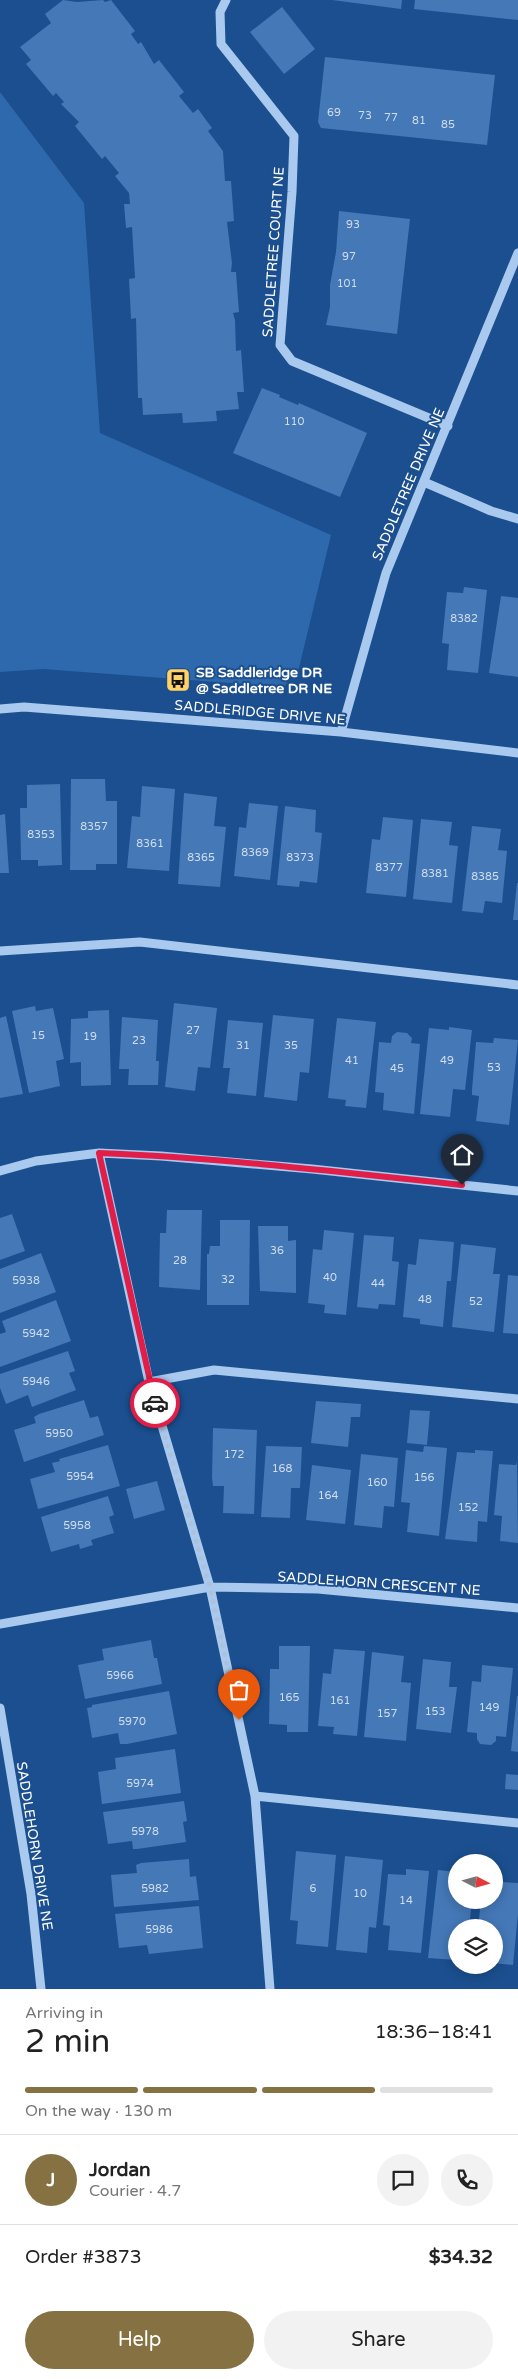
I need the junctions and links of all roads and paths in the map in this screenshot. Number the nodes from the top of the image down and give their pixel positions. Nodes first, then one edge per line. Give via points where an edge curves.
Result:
1 (226, 0) edge
2 (518, 252) edge
3 (448, 426) junction
4 (424, 482) junction
5 (518, 519) edge
6 (0, 709) edge
7 (341, 732) junction
8 (518, 753) edge
9 (0, 951) edge
10 (518, 985) edge
11 (99, 1153) junction
12 (0, 1172) edge
13 (518, 1191) edge
14 (149, 1382) junction
15 (518, 1399) edge
16 (210, 1587) junction
17 (518, 1608) edge
18 (0, 1624) edge
19 (0, 1708) edge
20 (255, 1796) junction
21 (518, 1823) edge
22 (41, 1989) edge
23 (270, 1989) edge

1 - 3 street, SADDLETREE COURT NE via 220,12 221,44 294,136 280,345 292,361
2 - 3 street, SADDLETREE DRIVE NE
3 - 4 street, SADDLETREE DRIVE NE
4 - 5 street
4 - 7 street, SADDLETREE DRIVE NE via 386,573
6 - 7 street, SADDLERIDGE DRIVE NE via 24,707
7 - 8 street, SADDLERIDGE DRIVE NE
9 - 10 street via 140,942
11 - 12 street via 36,1162
11 - 13 street via 312,1169
11 - 14 street
14 - 15 street via 214,1370
14 - 16 street
16 - 17 street, SADDLEHORN CRESCENT NE via 318,1589
16 - 18 street, SADDLEHORN CRESCENT NE
16 - 20 street
19 - 22 street, SADDLEHORN DRIVE NE via 31,1894
20 - 21 street
20 - 23 street

